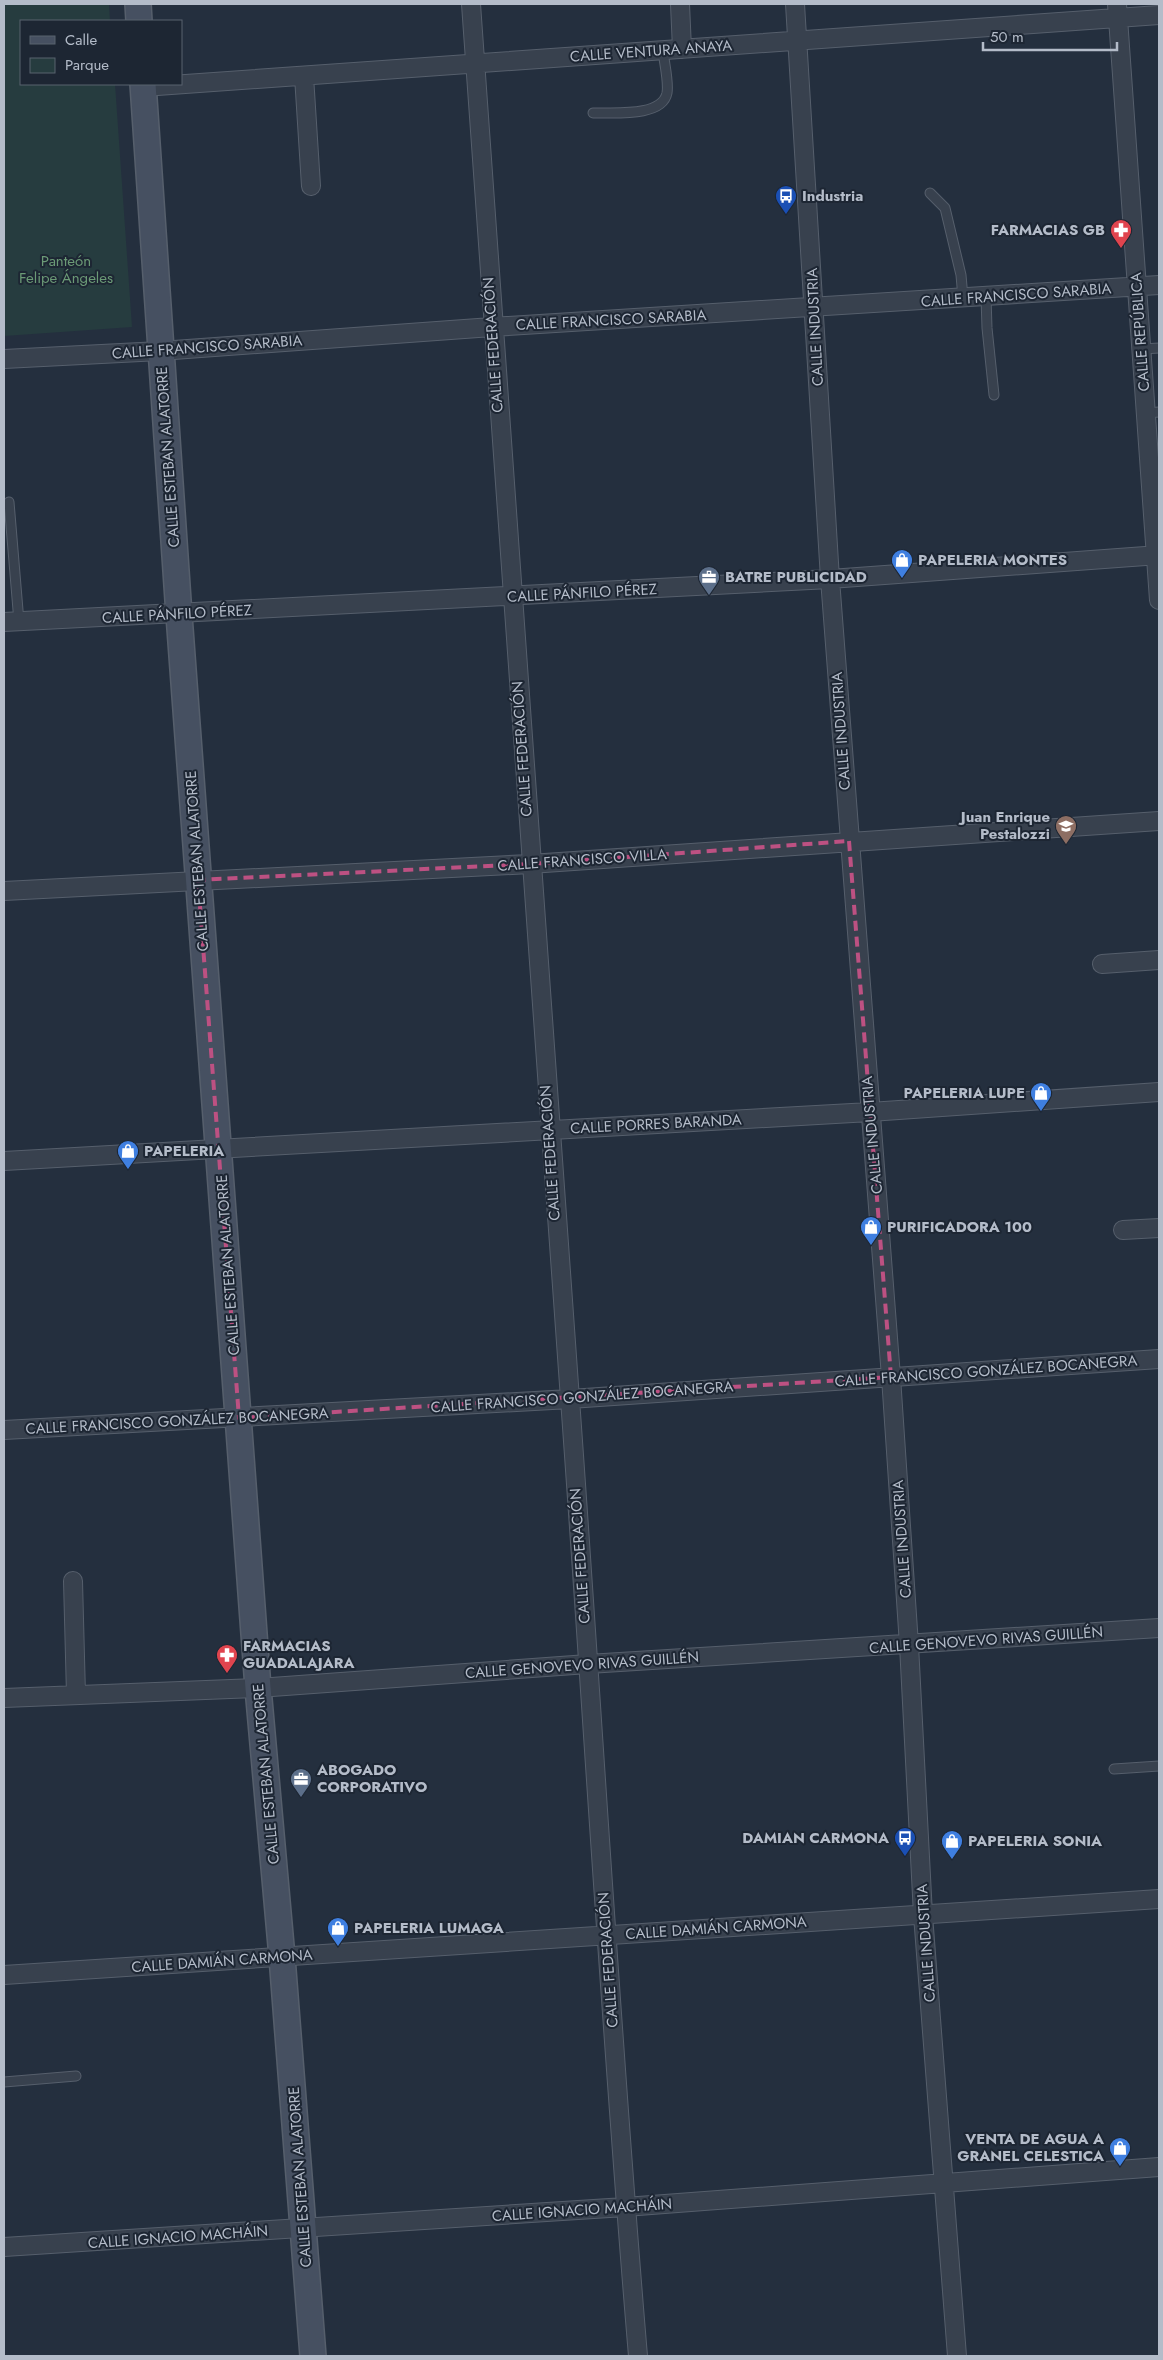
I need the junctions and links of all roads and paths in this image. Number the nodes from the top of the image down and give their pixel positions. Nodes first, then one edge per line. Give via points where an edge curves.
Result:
1 (138, 4) edge
2 (471, 4) edge
3 (680, 4) edge
4 (795, 4) edge
5 (1117, 11) edge
6 (1159, 15) edge
7 (139, 20) edge
8 (797, 41) junction
9 (682, 49) junction
10 (663, 50) junction
11 (475, 64) junction
12 (304, 76) junction
13 (182, 83) edge
14 (143, 85) edge
15 (592, 112) dead end
16 (311, 186) dead end
17 (930, 193) dead end
18 (1159, 285) edge
19 (1137, 287) junction
20 (986, 297) junction
21 (963, 298) junction
22 (814, 308) junction
23 (492, 327) junction
24 (1151, 348) edge
25 (160, 351) junction
26 (4, 359) edge
27 (994, 395) dead end
28 (1153, 412) edge
29 (9, 502) dead end
30 (1158, 555) edge
31 (830, 579) junction
32 (511, 596) junction
33 (1159, 600) edge
34 (179, 615) junction
35 (11, 622) edge
36 (1159, 821) edge
37 (849, 841) junction
38 (530, 864) junction
39 (198, 880) junction
40 (4, 891) edge
41 (1159, 960) edge
42 (1102, 964) dead end
43 (1159, 1092) edge
44 (870, 1112) junction
45 (548, 1129) junction
46 (220, 1149) junction
47 (4, 1161) edge
48 (1159, 1228) edge
49 (1123, 1230) dead end
50 (1159, 1359) edge
51 (891, 1377) junction
52 (570, 1399) junction
53 (239, 1418) junction
54 (4, 1430) edge
55 (73, 1581) dead end
56 (1159, 1628) edge
57 (909, 1645) junction
58 (588, 1664) junction
59 (258, 1688) junction
60 (76, 1695) junction
61 (4, 1698) edge
62 (1159, 1766) edge
63 (1114, 1769) dead end
64 (1159, 1899) edge
65 (923, 1914) junction
66 (606, 1936) junction
67 (282, 1957) junction
68 (4, 1975) edge
69 (76, 2076) dead end
70 (4, 2082) edge
71 (1159, 2167) edge
72 (945, 2184) junction
73 (625, 2207) junction
74 (304, 2229) junction
75 (4, 2247) edge
76 (313, 2356) edge
77 (638, 2356) edge
78 (957, 2356) edge

1 - 7 street
2 - 11 street, CALLE FEDERACIÓN
3 - 9 street
4 - 8 street, CALLE INDUSTRIA
5 - 6 street, CALLE VENTURA ANAYA
5 - 8 street, CALLE VENTURA ANAYA
5 - 19 street, CALLE REPÚBLICA
8 - 9 street, CALLE VENTURA ANAYA
8 - 22 street, CALLE INDUSTRIA
9 - 10 street, CALLE VENTURA ANAYA
10 - 11 street, CALLE VENTURA ANAYA
10 - 15 lane via 667,93 663,102 647,111
11 - 12 street, CALLE VENTURA ANAYA
11 - 23 street, CALLE FEDERACIÓN
12 - 13 street, CALLE VENTURA ANAYA
12 - 16 street
14 - 25 street, CALLE ESTEBAN ALATORRE
17 - 21 lane via 945,208 961,275
18 - 19 street, CALLE FRANCISCO SARABIA
19 - 20 street, CALLE FRANCISCO SARABIA
19 - 24 street, CALLE REPÚBLICA
20 - 21 street, CALLE FRANCISCO SARABIA
20 - 27 lane
21 - 22 street, CALLE FRANCISCO SARABIA
22 - 23 street, CALLE FRANCISCO SARABIA
22 - 31 street, CALLE INDUSTRIA
23 - 25 street, CALLE FRANCISCO SARABIA
23 - 32 street, CALLE FEDERACIÓN
24 - 28 street, CALLE REPÚBLICA
25 - 26 street, CALLE FRANCISCO SARABIA
25 - 34 street, CALLE ESTEBAN ALATORRE
28 - 30 street, CALLE REPÚBLICA
29 - 35 lane
30 - 31 street, CALLE PÁNFILO PÉREZ
30 - 33 street, CALLE REPÚBLICA
31 - 32 street, CALLE PÁNFILO PÉREZ
31 - 37 street, CALLE INDUSTRIA
32 - 34 street, CALLE PÁNFILO PÉREZ
32 - 38 street, CALLE FEDERACIÓN
34 - 35 street, CALLE PÁNFILO PÉREZ
34 - 39 street, CALLE ESTEBAN ALATORRE
36 - 37 street, CALLE FRANCISCO VILLA
37 - 38 street, CALLE FRANCISCO VILLA
37 - 44 street, CALLE INDUSTRIA
38 - 39 street, CALLE FRANCISCO VILLA
38 - 45 street, CALLE FEDERACIÓN
39 - 40 street, CALLE FRANCISCO VILLA
39 - 46 street, CALLE ESTEBAN ALATORRE
41 - 42 street
43 - 44 street, CALLE PORRES BARANDA
44 - 45 street, CALLE PORRES BARANDA
44 - 51 street, CALLE INDUSTRIA
45 - 46 street, CALLE PORRES BARANDA
45 - 52 street, CALLE FEDERACIÓN
46 - 47 street, CALLE PORRES BARANDA
46 - 53 street, CALLE ESTEBAN ALATORRE
48 - 49 street
50 - 51 street, CALLE FRANCISCO GONZÁLEZ BOCANEGRA
51 - 52 street, CALLE FRANCISCO GONZÁLEZ BOCANEGRA
51 - 57 street, CALLE INDUSTRIA
52 - 53 street, CALLE FRANCISCO GONZÁLEZ BOCANEGRA
52 - 58 street, CALLE FEDERACIÓN
53 - 54 street, CALLE FRANCISCO GONZÁLEZ BOCANEGRA
53 - 59 street, CALLE ESTEBAN ALATORRE
55 - 60 street
56 - 57 street, CALLE GENOVEVO RIVAS GUILLÉN
57 - 58 street, CALLE GENOVEVO RIVAS GUILLÉN
57 - 65 street, CALLE INDUSTRIA
58 - 59 street, CALLE GENOVEVO RIVAS GUILLÉN
58 - 66 street, CALLE FEDERACIÓN
59 - 60 street, CALLE GENOVEVO RIVAS GUILLÉN
59 - 67 street, CALLE ESTEBAN ALATORRE
60 - 61 street, CALLE GENOVEVO RIVAS GUILLÉN
62 - 63 lane
64 - 65 street, CALLE DAMIÁN CARMONA
65 - 66 street, CALLE DAMIÁN CARMONA
65 - 72 street, CALLE INDUSTRIA
66 - 67 street, CALLE DAMIÁN CARMONA
66 - 73 street, CALLE FEDERACIÓN
67 - 68 street, CALLE DAMIÁN CARMONA
67 - 74 street, CALLE ESTEBAN ALATORRE
69 - 70 lane
71 - 72 street, CALLE IGNACIO MACHÁIN
72 - 73 street, CALLE IGNACIO MACHÁIN
72 - 78 street, CALLE INDUSTRIA
73 - 74 street, CALLE IGNACIO MACHÁIN
73 - 77 street, CALLE FEDERACIÓN
74 - 75 street, CALLE IGNACIO MACHÁIN
74 - 76 street, CALLE ESTEBAN ALATORRE

